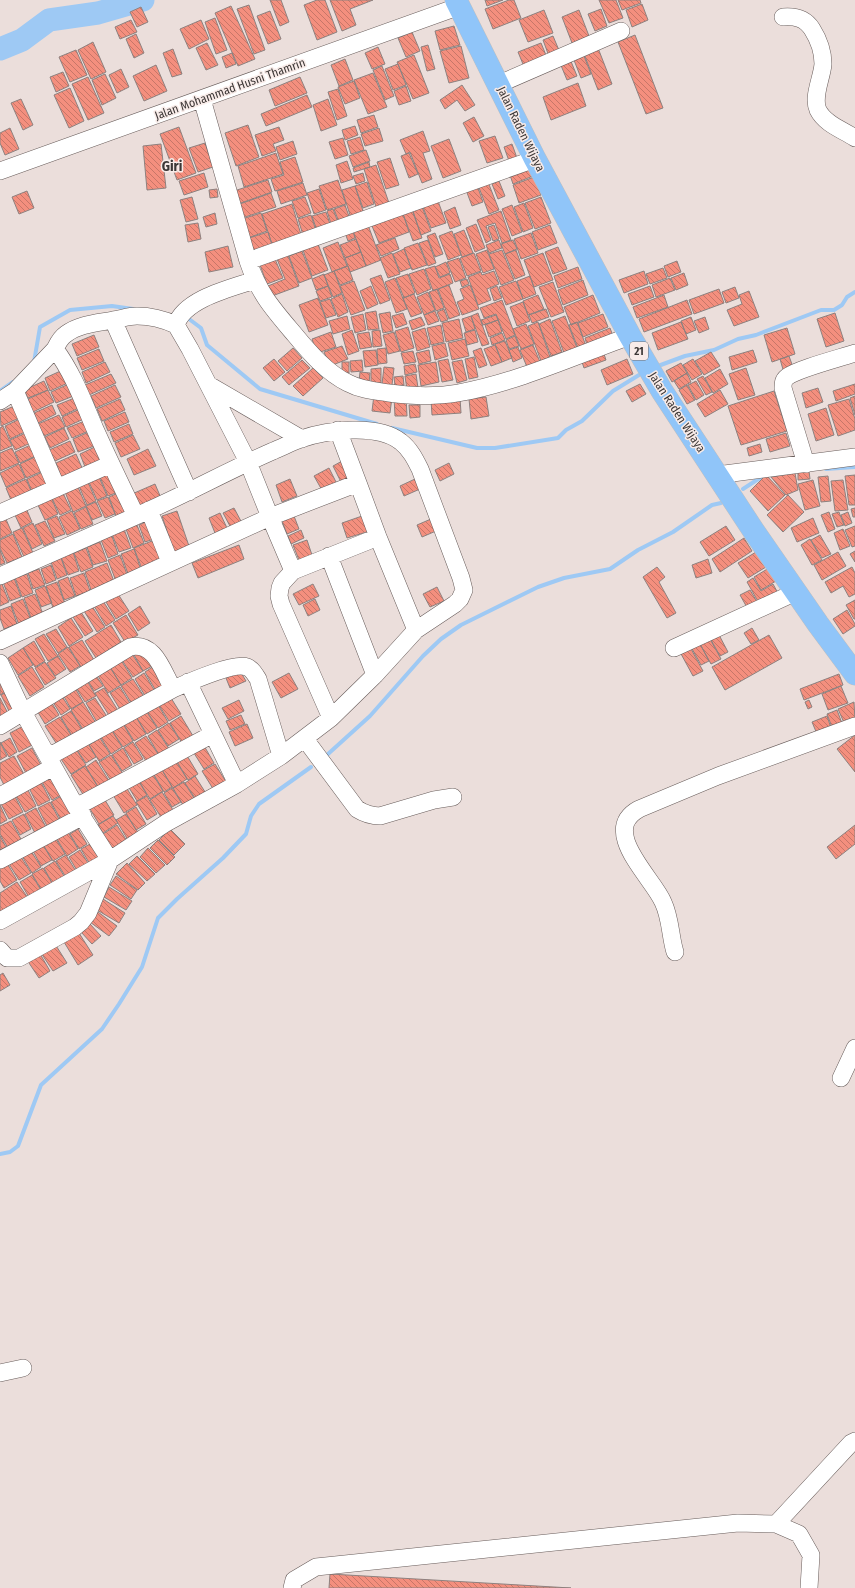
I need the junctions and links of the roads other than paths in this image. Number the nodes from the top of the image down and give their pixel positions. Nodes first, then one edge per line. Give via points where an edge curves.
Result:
1 (458, 3) edge
2 (783, 18) dead end
3 (621, 31) dead end
4 (499, 84) junction
5 (202, 99) junction
6 (855, 138) edge
7 (535, 159) junction
8 (0, 171) edge
9 (248, 261) junction
10 (255, 280) junction
11 (181, 316) junction
12 (113, 320) junction
13 (630, 336) junction
14 (55, 349) junction
15 (855, 353) edge
16 (209, 384) junction
17 (15, 391) junction
18 (0, 401) edge
19 (338, 430) junction
20 (302, 439) junction
21 (855, 457) edge
22 (248, 462) junction
23 (111, 464) junction
24 (806, 464) junction
25 (717, 474) junction
26 (358, 483) junction
27 (57, 488) junction
28 (189, 492) junction
29 (1, 509) edge
30 (142, 513) junction
31 (270, 517) junction
32 (378, 537) junction
33 (329, 556) junction
34 (170, 562) junction
35 (293, 571) junction
36 (0, 576) edge
37 (796, 592) junction
38 (416, 630) junction
39 (0, 641) edge
40 (674, 648) dead end
41 (0, 663) edge
42 (855, 674) edge
43 (375, 675) junction
44 (180, 686) junction
45 (23, 712) junction
46 (331, 718) junction
47 (0, 726) edge
48 (855, 726) edge
49 (213, 734) junction
50 (305, 739) junction
51 (281, 756) junction
52 (51, 762) junction
53 (237, 784) junction
54 (0, 796) edge
55 (453, 797) dead end
56 (80, 812) junction
57 (0, 860) edge
58 (110, 860) junction
59 (0, 921) edge
60 (0, 950) edge
61 (675, 952) dead end
62 (855, 1048) edge
63 (841, 1078) dead end
64 (23, 1368) dead end
65 (0, 1373) edge
66 (854, 1439) edge
67 (776, 1524) junction
68 (292, 1588) edge
69 (810, 1588) edge

1 - 4 highway, Jalan Raden Wijaya / 21
1 - 5 street, Jalan Mohammad Husni Thamrin
2 - 6 street via 799,18 813,31 823,59 816,98 818,110 830,123
3 - 4 street
4 - 7 highway, Jalan Raden Wijaya / 21
5 - 8 street, Jalan Mohammad Husni Thamrin
5 - 9 street
7 - 9 street
7 - 13 highway, Jalan Raden Wijaya / 21
9 - 10 street
10 - 11 street via 203,299
10 - 13 street via 265,298 306,349 348,384 368,390 426,395 457,393 500,383
11 - 12 street via 138,316
11 - 16 street
12 - 14 street via 73,329 65,334
12 - 28 street
13 - 25 highway, Jalan Raden Wijaya / 21 via 662,391
14 - 17 street
14 - 23 street via 73,377
15 - 24 street via 799,371 784,381 782,388
16 - 20 street
16 - 22 street
17 - 18 street
17 - 27 street
19 - 20 street
19 - 26 street
19 - 38 street via 368,431 393,437 408,447 420,469 464,590 455,604
20 - 22 street
21 - 24 street
22 - 28 street
22 - 31 street
23 - 27 street
23 - 30 street
24 - 25 street
25 - 37 highway, Jalan Raden Wijaya / 21
26 - 31 street
26 - 32 street
27 - 29 street
28 - 30 street
30 - 34 street
30 - 36 street
31 - 34 street
31 - 35 street
32 - 33 street
32 - 38 street
33 - 35 street
33 - 43 street
34 - 39 street
35 - 46 street via 282,583 279,596
37 - 40 street
37 - 42 highway, Jalan Raden Wijaya / 21
38 - 43 street
41 - 45 street
43 - 46 street
44 - 45 street via 150,650 138,645 130,647
44 - 49 street
44 - 51 street via 232,666 248,667 258,679
44 - 52 street
45 - 47 street
45 - 52 street
46 - 50 street
48 - 61 street via 718,776 639,809 629,816 625,827 629,849 669,915
49 - 53 street
49 - 56 street
50 - 51 street
50 - 55 street via 357,809 364,814 380,816
51 - 53 street
52 - 54 street
52 - 56 street
53 - 58 street via 166,823
56 - 57 street
56 - 58 street
58 - 59 street
58 - 60 street via 88,913 75,927 19,958 7,958
62 - 63 street
64 - 65 street
66 - 67 street
67 - 68 street via 738,1523 316,1567 294,1580
67 - 69 street via 799,1534 811,1555

